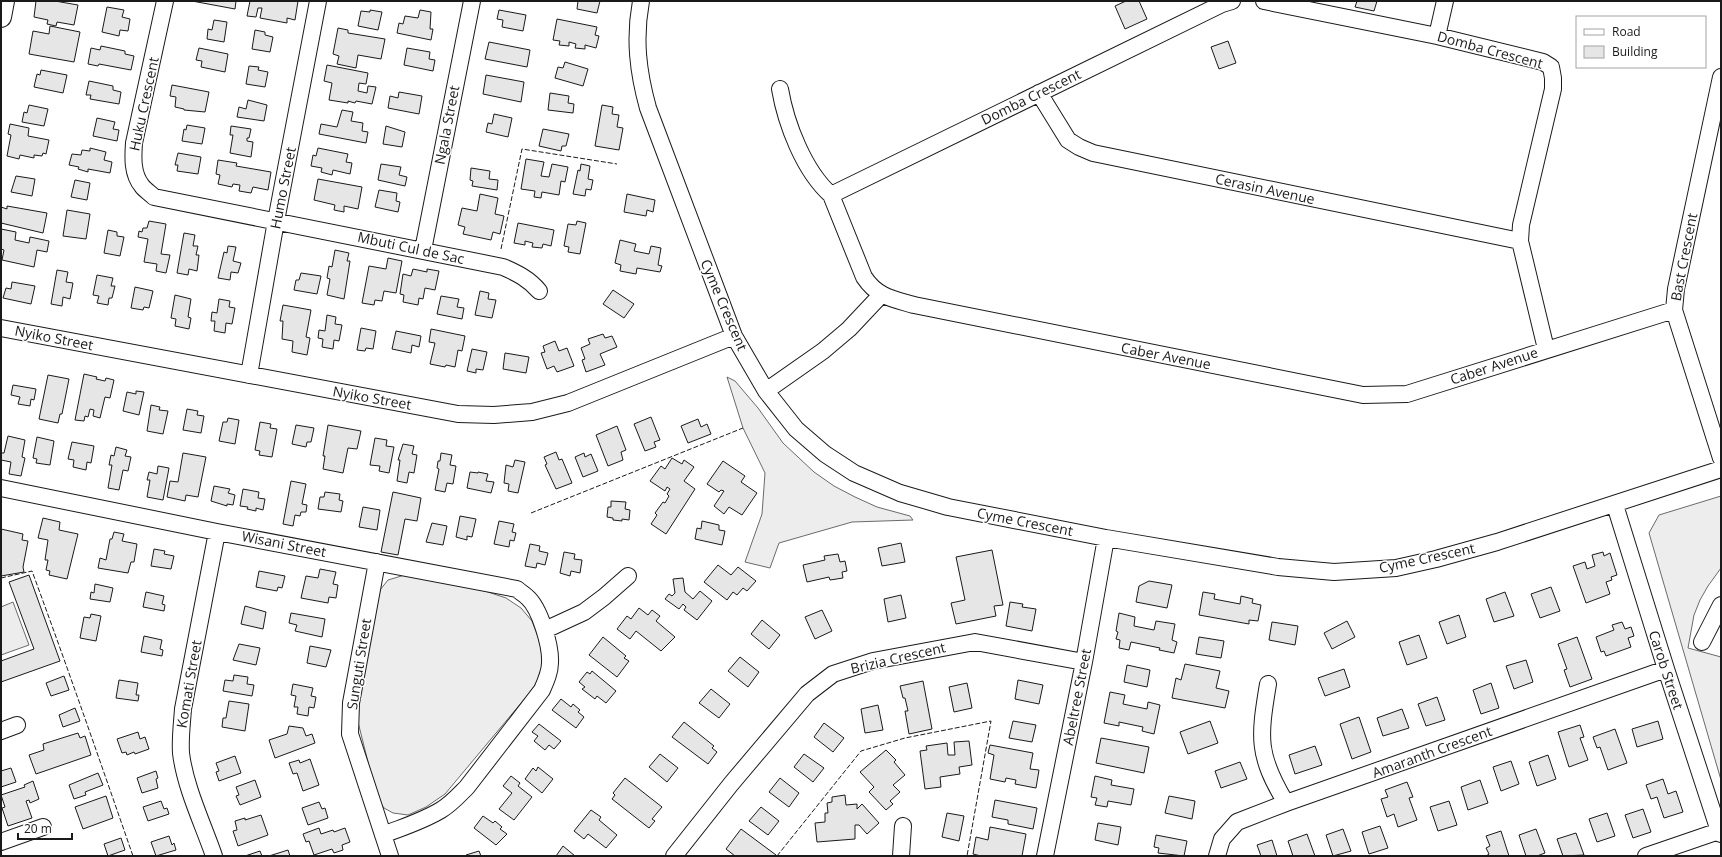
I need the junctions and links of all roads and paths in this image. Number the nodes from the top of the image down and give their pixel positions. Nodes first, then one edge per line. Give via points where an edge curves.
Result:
1 (4, 1) edge
2 (165, 1) edge
3 (318, 1) edge
4 (472, 1) edge
5 (641, 1) edge
6 (1232, 1) edge
7 (1264, 1) edge
8 (1445, 1) edge
9 (1, 16) edge
10 (1437, 36) junction
11 (1721, 77) edge
12 (780, 89) dead end
13 (1039, 93) junction
14 (831, 195) junction
15 (276, 221) junction
16 (1520, 241) junction
17 (423, 250) junction
18 (539, 291) dead end
19 (881, 295) junction
20 (1674, 310) junction
21 (1, 328) edge
22 (734, 336) junction
23 (1546, 349) junction
24 (249, 375) junction
25 (766, 391) junction
26 (1721, 458) edge
27 (1721, 469) edge
28 (1, 488) edge
29 (1615, 504) junction
30 (217, 532) junction
31 (1106, 538) junction
32 (377, 562) junction
33 (628, 576) dead end
34 (1721, 605) edge
35 (544, 630) junction
36 (1702, 642) dead end
37 (1084, 662) junction
38 (1666, 668) junction
39 (1268, 684) dead end
40 (17, 726) dead end
41 (1, 730) edge
42 (1286, 803) junction
43 (903, 826) dead end
44 (43, 827) dead end
45 (1720, 832) edge
46 (383, 835) junction
47 (1, 842) edge
48 (214, 856) edge
49 (390, 856) edge
50 (674, 856) edge
51 (901, 856) edge
52 (1045, 856) edge
53 (1217, 856) edge
54 (1646, 856) edge

1 - 9 street
2 - 15 street, Huku Crescent via 134,143 133,159 142,186 154,196
3 - 15 street, Humo Street
4 - 17 street, Ngala Street
5 - 22 street, Cyme Crescent via 638,54 648,108
6 - 13 street, Domba Crescent
7 - 10 street, Domba Crescent
8 - 10 street
10 - 16 street, Domba Crescent via 1543,62 1551,67 1553,89
11 - 20 street, Bast Crescent via 1676,289
12 - 14 street, Caber Avenue via 784,110 807,163 821,186
13 - 14 street, Domba Crescent
13 - 16 street, Cerasin Avenue via 1068,140 1079,148
14 - 19 street, Caber Avenue via 864,277
15 - 17 street, Mbuti Cul de Sac
15 - 24 street, Humo Street
16 - 23 street, Domba Crescent
17 - 18 street, Mbuti Cul de Sac via 503,267 518,273
19 - 23 street, Caber Avenue via 914,305 1363,394 1407,394
19 - 25 street via 849,329
20 - 23 street, Caber Avenue
20 - 26 street, Bast Crescent
21 - 24 street, Nyiko Street
22 - 24 street, Nyiko Street via 568,403 532,412 458,414
22 - 25 street, Cyme Crescent
25 - 31 street, Cyme Crescent via 796,429 825,454 854,473 900,494 948,507
27 - 29 street, Cyme Crescent
28 - 30 street, Wisani Street
29 - 31 street, Cyme Crescent via 1436,559 1396,568 1366,571 1334,572 1278,567
29 - 38 street, Carob Street
30 - 32 street, Wisani Street
30 - 48 street, Komati Street via 180,735 186,778
31 - 37 street, Abeltree Street
32 - 35 street, Wisani Street via 517,589 528,597
32 - 46 street, Sunguti Street via 350,702 350,734
33 - 35 street via 584,612
34 - 36 street
35 - 46 street, Wisani Street via 550,663 548,677 542,690 467,787 442,810
37 - 50 street, Brizia Crescent via 975,642 873,661 834,674 807,694
37 - 52 street, Abeltree Street
38 - 42 street, Amaranth Crescent
38 - 45 street, Carob Street
39 - 42 street via 1262,719 1263,754 1270,776
40 - 41 street
42 - 53 street, Amaranth Crescent via 1237,822 1222,839
43 - 51 street
44 - 47 street
45 - 54 street
46 - 49 street, Sunguti Street

